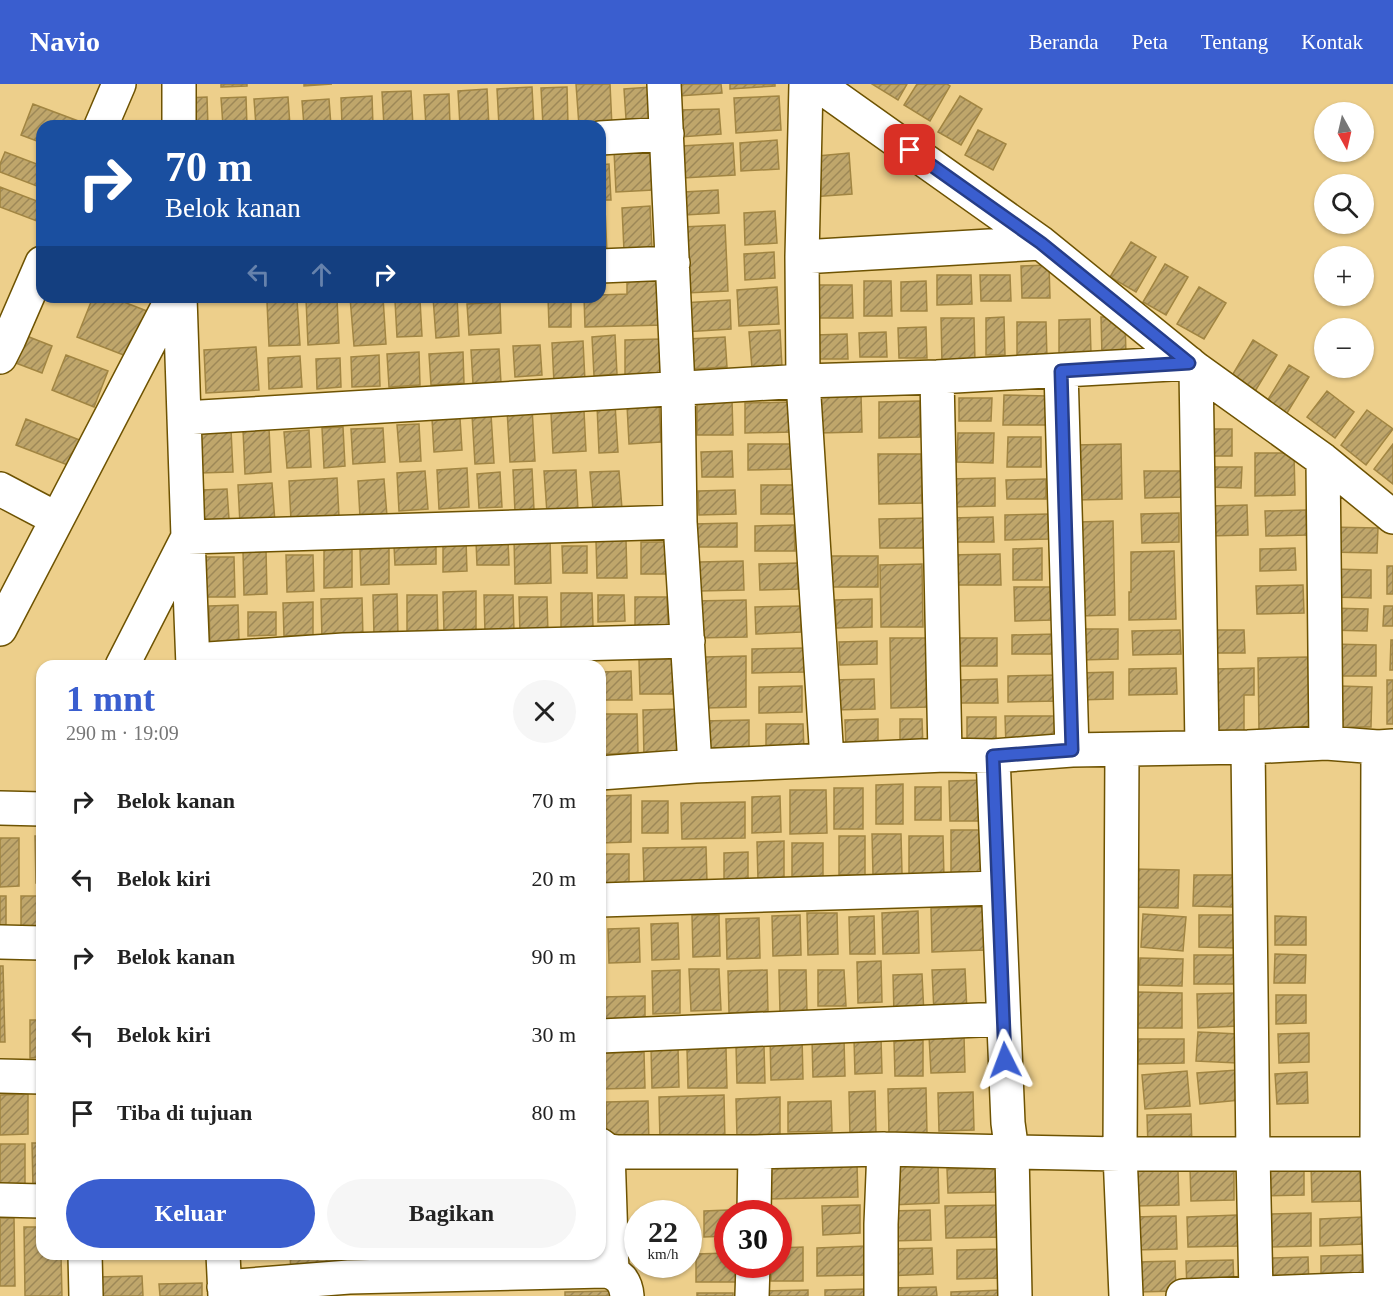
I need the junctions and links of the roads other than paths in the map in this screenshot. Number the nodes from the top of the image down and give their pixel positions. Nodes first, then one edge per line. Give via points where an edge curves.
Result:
1 (119, 84) edge
2 (179, 84) edge
3 (664, 84) edge
4 (806, 84) edge
5 (818, 84) edge
6 (104, 120) edge
7 (179, 120) edge
8 (667, 134) junction
9 (606, 138) edge
10 (1041, 243) junction
11 (802, 257) junction
12 (673, 263) junction
13 (606, 266) edge
14 (36, 276) edge
15 (170, 303) edge
16 (180, 303) edge
17 (0, 357) edge
18 (1193, 366) junction
19 (1061, 371) junction
20 (937, 377) junction
21 (803, 381) junction
22 (678, 388) junction
23 (184, 417) junction
24 (1323, 460) junction
25 (0, 489) edge
26 (1393, 518) edge
27 (57, 519) junction
28 (680, 522) junction
29 (188, 537) junction
30 (0, 628) edge
31 (688, 641) junction
32 (125, 660) edge
33 (193, 660) edge
34 (228, 660) edge
35 (1326, 743) junction
36 (1386, 746) edge
37 (1202, 747) junction
38 (1248, 747) junction
39 (1072, 750) junction
40 (1122, 750) junction
41 (945, 755) junction
42 (993, 756) junction
43 (827, 760) junction
44 (695, 766) junction
45 (606, 773) edge
46 (0, 808) edge
47 (36, 808) edge
48 (998, 888) junction
49 (606, 900) edge
50 (1386, 911) edge
51 (0, 942) edge
52 (36, 943) edge
53 (1003, 1019) junction
54 (1385, 1027) edge
55 (606, 1036) edge
56 (0, 1076) edge
57 (36, 1077) edge
58 (606, 1149) edge
59 (884, 1149) junction
60 (755, 1152) junction
61 (1012, 1152) junction
62 (1120, 1154) junction
63 (1253, 1154) junction
64 (1385, 1154) edge
65 (606, 1165) edge
66 (0, 1200) edge
67 (754, 1200) edge
68 (36, 1201) edge
69 (85, 1260) edge
70 (223, 1260) edge
71 (474, 1264) edge
72 (360, 1276) edge
73 (753, 1278) edge
74 (620, 1284) edge
75 (510, 1285) edge
76 (1385, 1290) edge
77 (224, 1292) edge
78 (1256, 1294) junction
79 (87, 1296) edge
80 (752, 1296) edge
81 (881, 1296) edge
82 (1016, 1296) edge
83 (1126, 1296) edge
84 (1183, 1296) edge

1 - 6 street
2 - 7 street
3 - 8 street
4 - 11 street
5 - 10 street
8 - 9 street
8 - 12 street
10 - 11 street
10 - 18 street
11 - 21 street
12 - 13 street
12 - 22 street
14 - 17 street
15 - 27 street
16 - 23 street
18 - 19 street
18 - 24 street
18 - 37 street
19 - 20 street
19 - 39 street
20 - 21 street
20 - 41 street
21 - 22 street
21 - 43 street
22 - 23 street
22 - 28 street
23 - 29 street
24 - 26 street
24 - 35 street
25 - 27 street
27 - 30 street
28 - 29 street
28 - 31 street
29 - 32 street
29 - 33 street
31 - 34 street via 344,650
31 - 44 street
35 - 36 street
35 - 38 street
36 - 50 street
37 - 38 street
37 - 40 street
38 - 63 street
39 - 40 street
39 - 42 street
40 - 62 street
41 - 42 street
41 - 43 street
42 - 48 street
43 - 44 street
44 - 45 street
46 - 47 street
48 - 49 street
48 - 53 street
50 - 54 street
51 - 52 street
53 - 55 street
53 - 61 street
54 - 64 street
56 - 57 street
58 - 60 street via 616,1152
59 - 60 street
59 - 61 street
59 - 81 street
60 - 67 street
61 - 62 street
61 - 82 street
62 - 63 street
62 - 83 street
63 - 64 street
63 - 78 street
64 - 76 street
65 - 74 street
66 - 68 street
69 - 79 street
70 - 77 street
71 - 72 street
71 - 75 street
72 - 77 street
73 - 80 street
74 - 75 street
76 - 78 street
78 - 84 street

